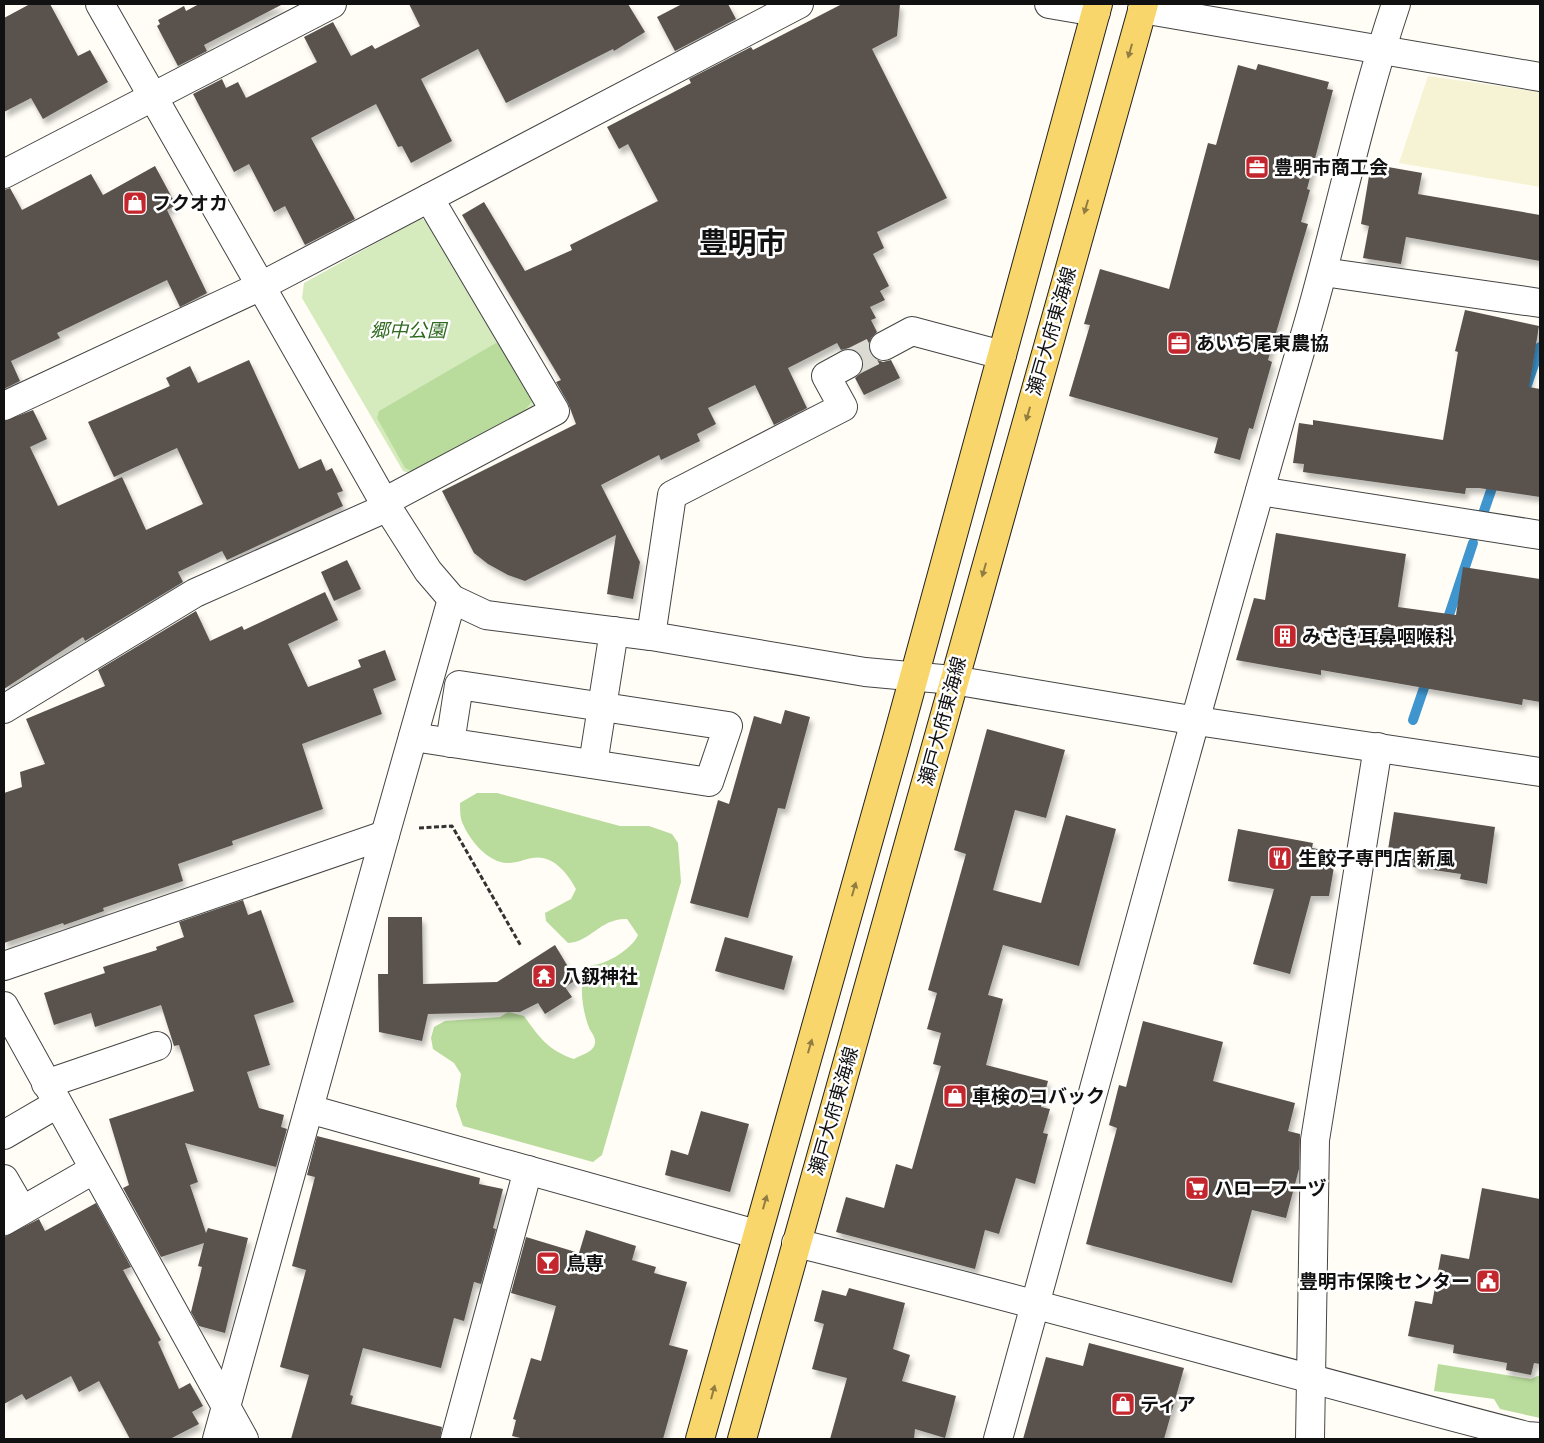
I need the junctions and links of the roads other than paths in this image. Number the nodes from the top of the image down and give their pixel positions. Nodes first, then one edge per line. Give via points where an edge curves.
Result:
1 (100, 4) edge
2 (332, 4) edge
3 (799, 4) edge
4 (1049, 4) edge
5 (1396, 4) edge
6 (1143, 6) edge
7 (1097, 8) edge
8 (1380, 50) junction
9 (1540, 77) edge
10 (153, 96) junction
11 (4, 174) edge
12 (429, 198) junction
13 (1323, 272) junction
14 (261, 286) junction
15 (1540, 303) edge
16 (884, 346) tunnel mouth
17 (1002, 355) junction
18 (848, 364) tunnel mouth
19 (4, 406) edge
20 (1260, 491) junction
21 (386, 504) junction
22 (1540, 535) edge
23 (452, 599) junction
24 (614, 631) junction
25 (651, 636) junction
26 (914, 676) junction
27 (953, 680) junction
28 (602, 707) junction
29 (4, 709) edge
30 (1197, 721) junction
31 (413, 737) junction
32 (450, 743) junction
33 (1378, 747) junction
34 (593, 764) junction
35 (1540, 772) edge
36 (385, 832) junction
37 (4, 966) edge
38 (4, 1006) edge
39 (157, 1046) dead end
40 (51, 1094) junction
41 (309, 1109) junction
42 (4, 1135) edge
43 (93, 1170) junction
44 (528, 1170) junction
45 (4, 1179) edge
46 (13, 1216) edge
47 (756, 1234) junction
48 (796, 1243) junction
49 (1035, 1304) junction
50 (1310, 1380) junction
51 (226, 1406) junction
52 (1531, 1437) edge
53 (217, 1439) edge
54 (244, 1439) edge
55 (455, 1439) edge
56 (700, 1439) edge
57 (742, 1439) edge
58 (998, 1439) edge
59 (1310, 1439) edge

1 - 10 street
2 - 10 street
3 - 12 street
4 - 7 street
5 - 8 street
6 - 8 street
6 -> 27 main road, 瀬戸大府東海線
7 - 17 main road, 瀬戸大府東海線
8 - 9 street
8 - 13 street
10 - 11 street
10 - 14 street
12 - 14 street
12 - 21 street via 555,411
13 - 15 street
13 - 20 street
14 - 19 street
14 - 21 street
16 - 17 street via 912,331
17 - 26 main road, 瀬戸大府東海線
18 - 25 street via 826,376 843,408 672,496
20 - 22 street
20 - 30 street
21 - 23 street via 428,571
21 - 29 street via 196,593
23 - 24 street via 486,615
23 - 31 street
24 - 25 street
24 - 28 street
25 - 26 street via 865,672
26 - 27 street
47 -> 26 main road, 瀬戸大府東海線
27 - 30 street
27 - 48 main road, 瀬戸大府東海線
28 - 32 street via 460,685
28 - 34 street
28 - 34 street via 728,726 709,782
30 - 33 street
30 - 49 street
31 - 32 street
31 - 36 street
32 - 34 street
33 - 35 street
33 - 50 street via 1315,1140
36 - 37 street
36 - 41 street
38 - 40 street
39 - 40 street
40 - 42 street
40 - 43 street
41 - 44 street
41 - 51 street
43 - 46 street
43 - 51 street
44 - 47 street
44 - 55 street
45 - 46 street
56 -> 47 main road, 瀬戸大府東海線
48 - 49 street
48 - 57 main road, 瀬戸大府東海線
49 - 50 street
49 - 58 street
50 - 52 street
50 - 59 street
51 - 53 street
51 - 54 street

